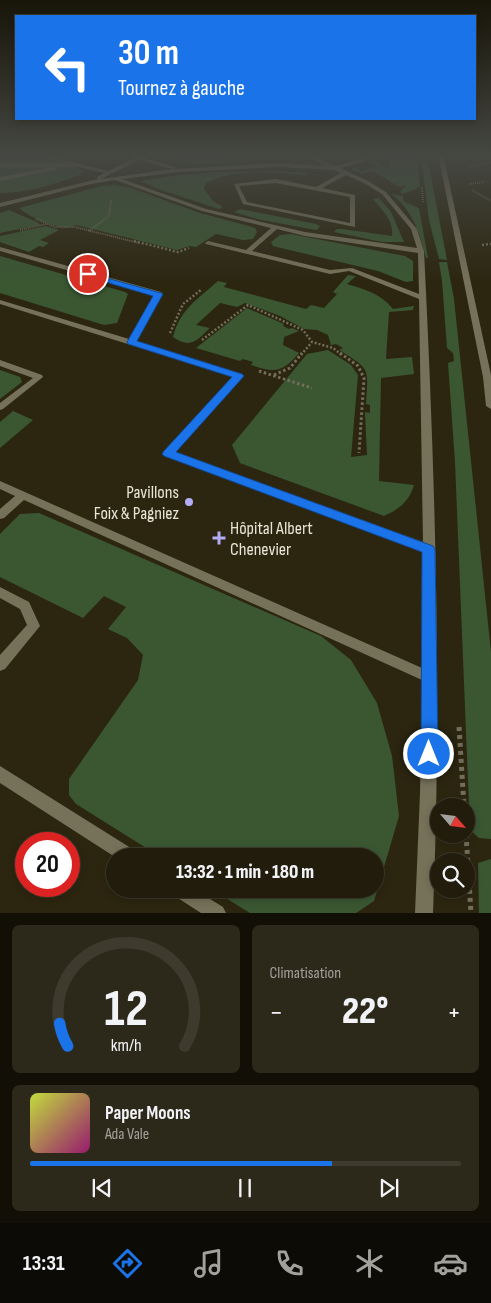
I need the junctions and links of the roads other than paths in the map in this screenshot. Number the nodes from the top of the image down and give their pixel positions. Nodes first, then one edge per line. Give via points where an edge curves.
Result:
1 (28, 197) edge
2 (165, 197) edge
3 (242, 197) edge
4 (353, 197) edge
5 (387, 197) edge
6 (449, 197) edge
7 (1, 203) edge
8 (334, 222) junction
9 (276, 227) junction
10 (320, 236) junction
11 (208, 242) road end
12 (0, 249) edge
13 (421, 251) junction
14 (248, 252) junction
15 (423, 298) junction
16 (0, 302) edge
17 (132, 342) junction
18 (0, 363) edge
19 (491, 406) edge
20 (0, 407) edge
21 (0, 485) edge
22 (23, 495) junction
23 (0, 515) edge
24 (428, 550) junction
25 (0, 592) edge
26 (0, 665) edge
27 (429, 677) junction
28 (0, 774) edge
29 (116, 848) edge
30 (193, 898) edge
31 (217, 913) edge
32 (424, 913) edge

1 - 7 street
2 - 9 street via 204,210
3 - 8 street via 245,202
4 - 8 street via 353,226
5 - 13 street via 414,229
6 - 19 street
8 - 10 street
9 - 10 street
9 - 14 street
10 - 13 street
11 - 14 street
12 - 17 street via 158,294
13 - 15 street
14 - 15 street via 330,272 350,269
15 - 24 street
16 - 17 street
17 - 24 street via 239,376 168,454
18 - 20 street via 39,376
21 - 22 street
22 - 23 street
22 - 27 street
24 - 27 street
25 - 26 street via 25,606 34,626
27 - 32 street via 429,813
28 - 29 street
30 - 31 street

